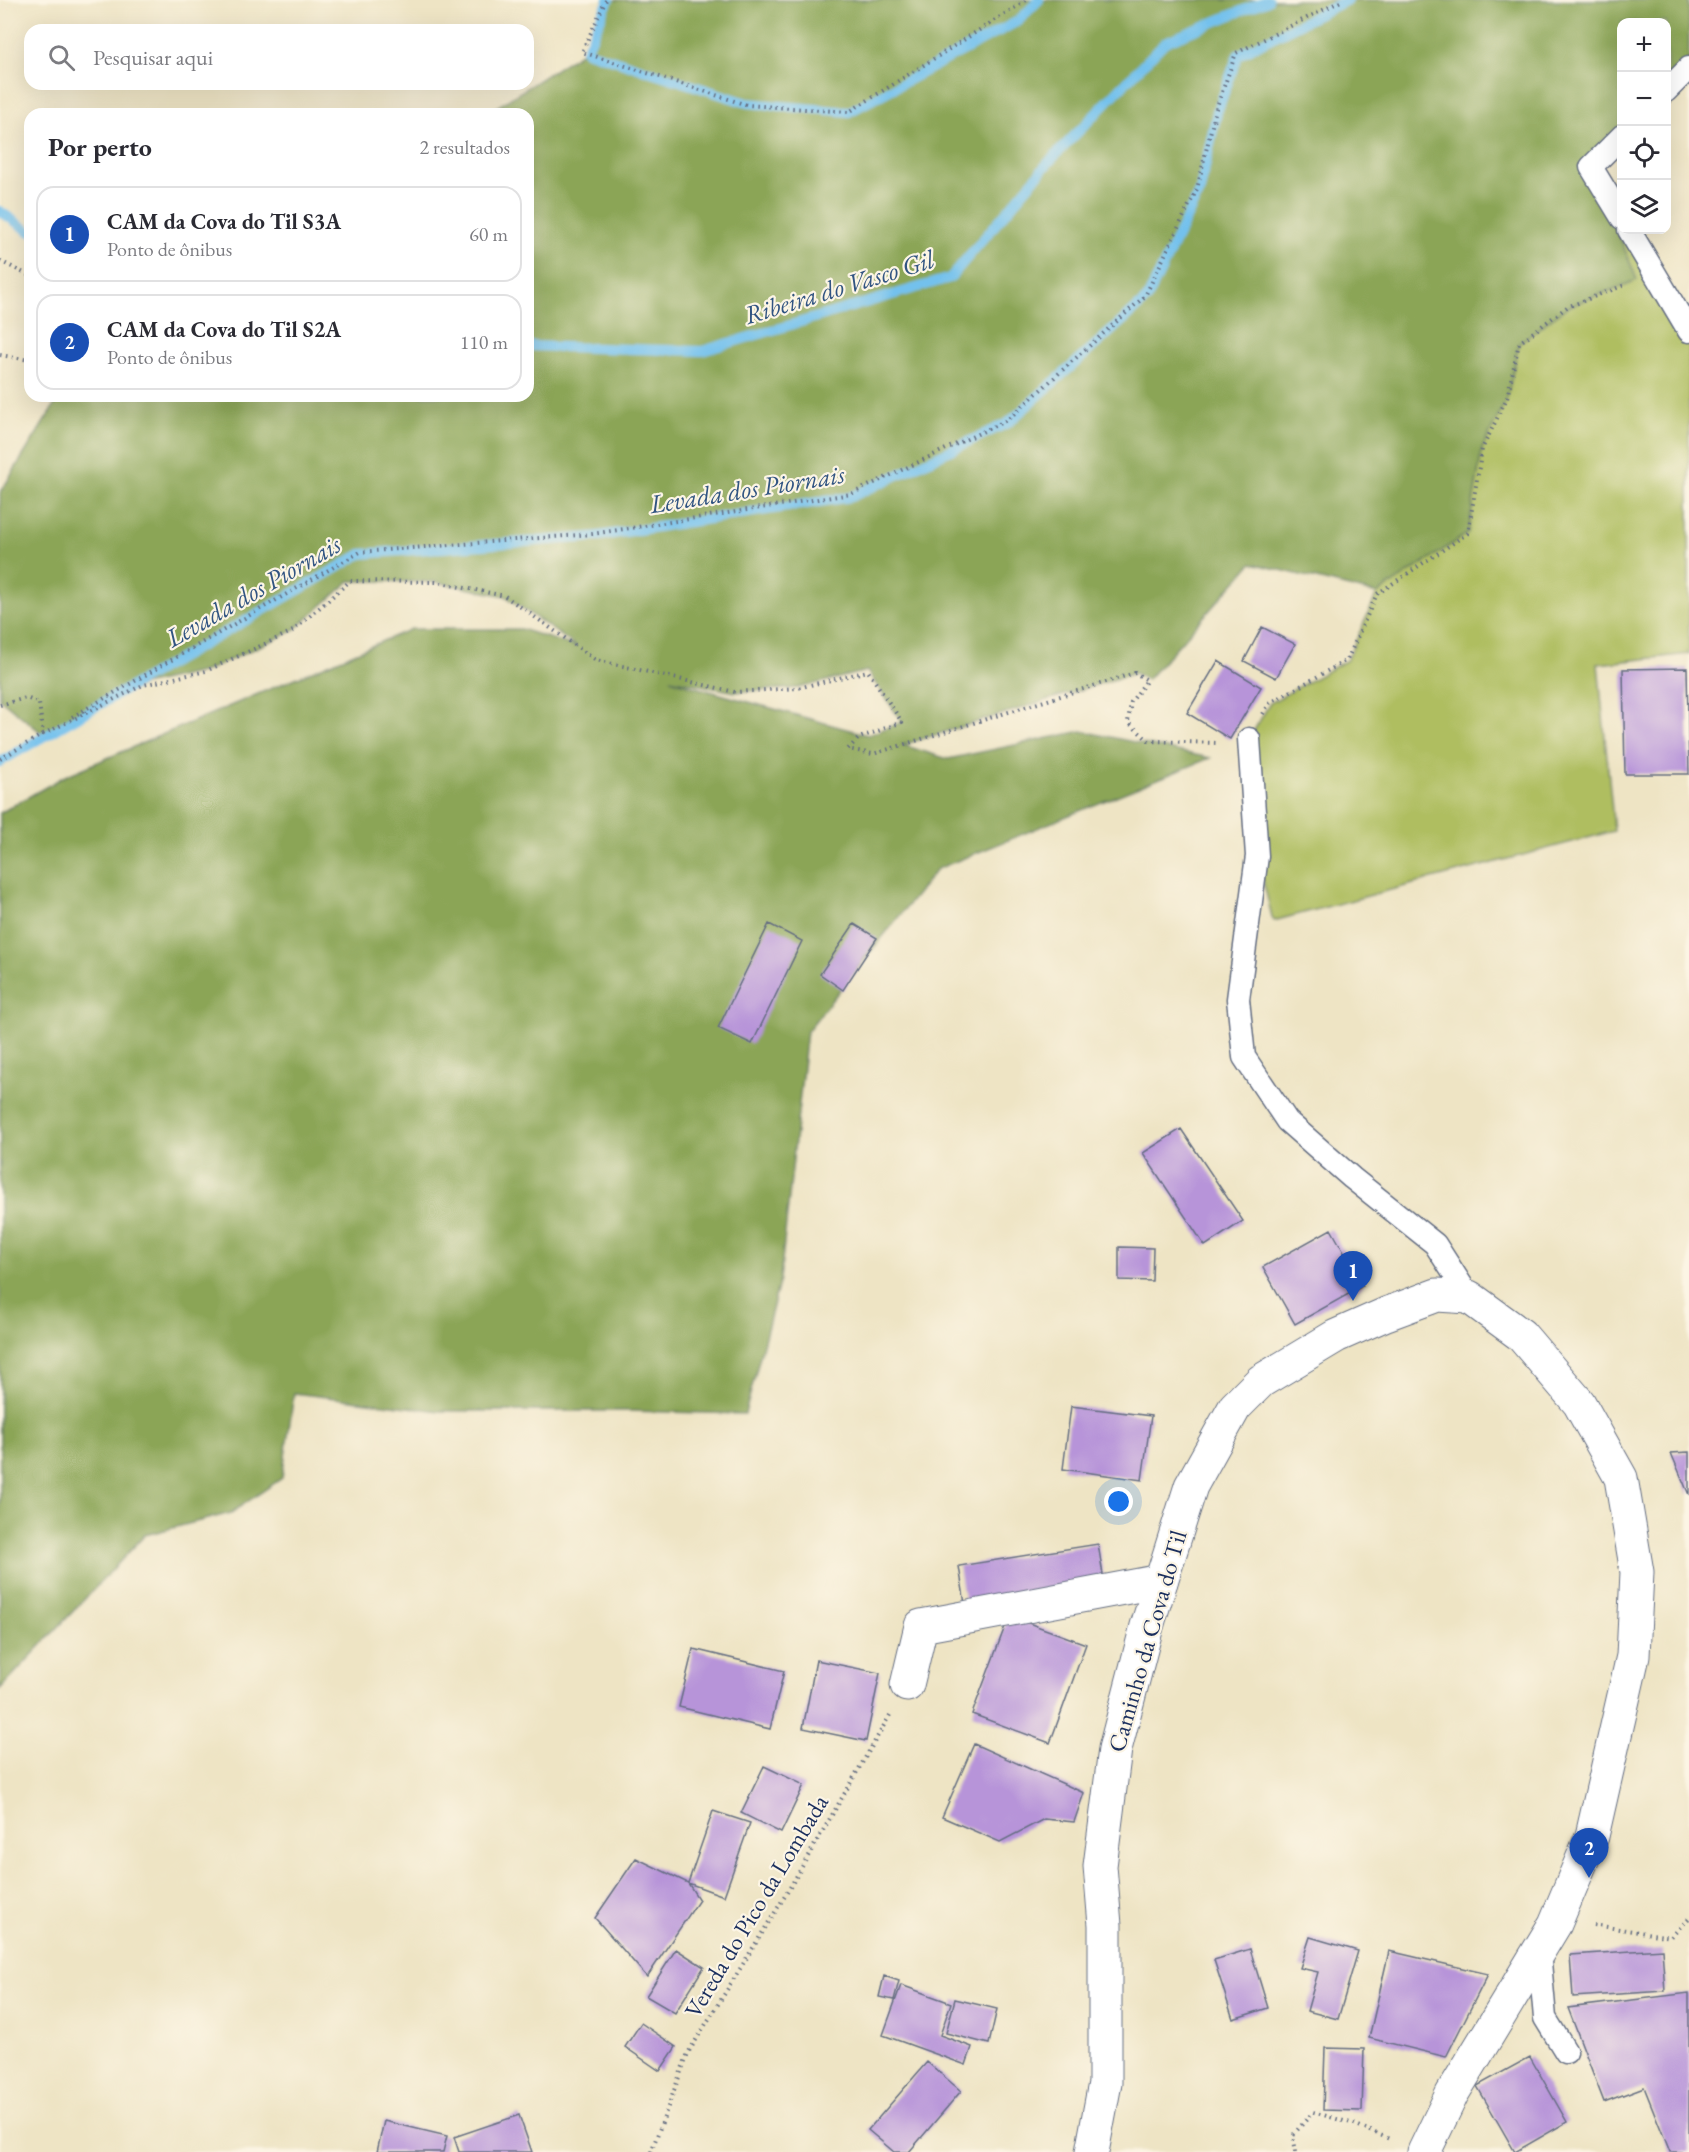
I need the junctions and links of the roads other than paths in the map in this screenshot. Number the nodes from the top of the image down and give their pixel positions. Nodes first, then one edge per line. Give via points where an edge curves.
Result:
1 (1689, 68) edge
2 (1671, 86) edge
3 (1617, 141) edge
4 (1617, 210) edge
5 (1631, 234) edge
6 (1689, 332) edge
7 (1249, 739) road end
8 (1469, 1297) junction
9 (1161, 1581) junction
10 (907, 1685) road end
11 (1547, 1937) junction
12 (1566, 2052) dead end
13 (1410, 2149) edge
14 (1092, 2152) edge

1 - 2 lane
3 - 4 lane via 1591,167
5 - 6 lane
7 - 8 lane via 1257,856 1238,999 1244,1057 1287,1121 1435,1244
8 - 9 street, Caminho da Cova do Til via 1437,1295 1386,1314 1336,1336 1261,1381 1234,1407 1191,1486
8 - 11 street via 1521,1335 1579,1403 1621,1478 1637,1572 1633,1656 1592,1836
9 - 10 street via 921,1626
9 - 14 street, Caminho da Cova do Til via 1114,1749 1101,1854 1105,2084
11 - 12 lane via 1545,2018
11 - 13 street via 1452,2094

